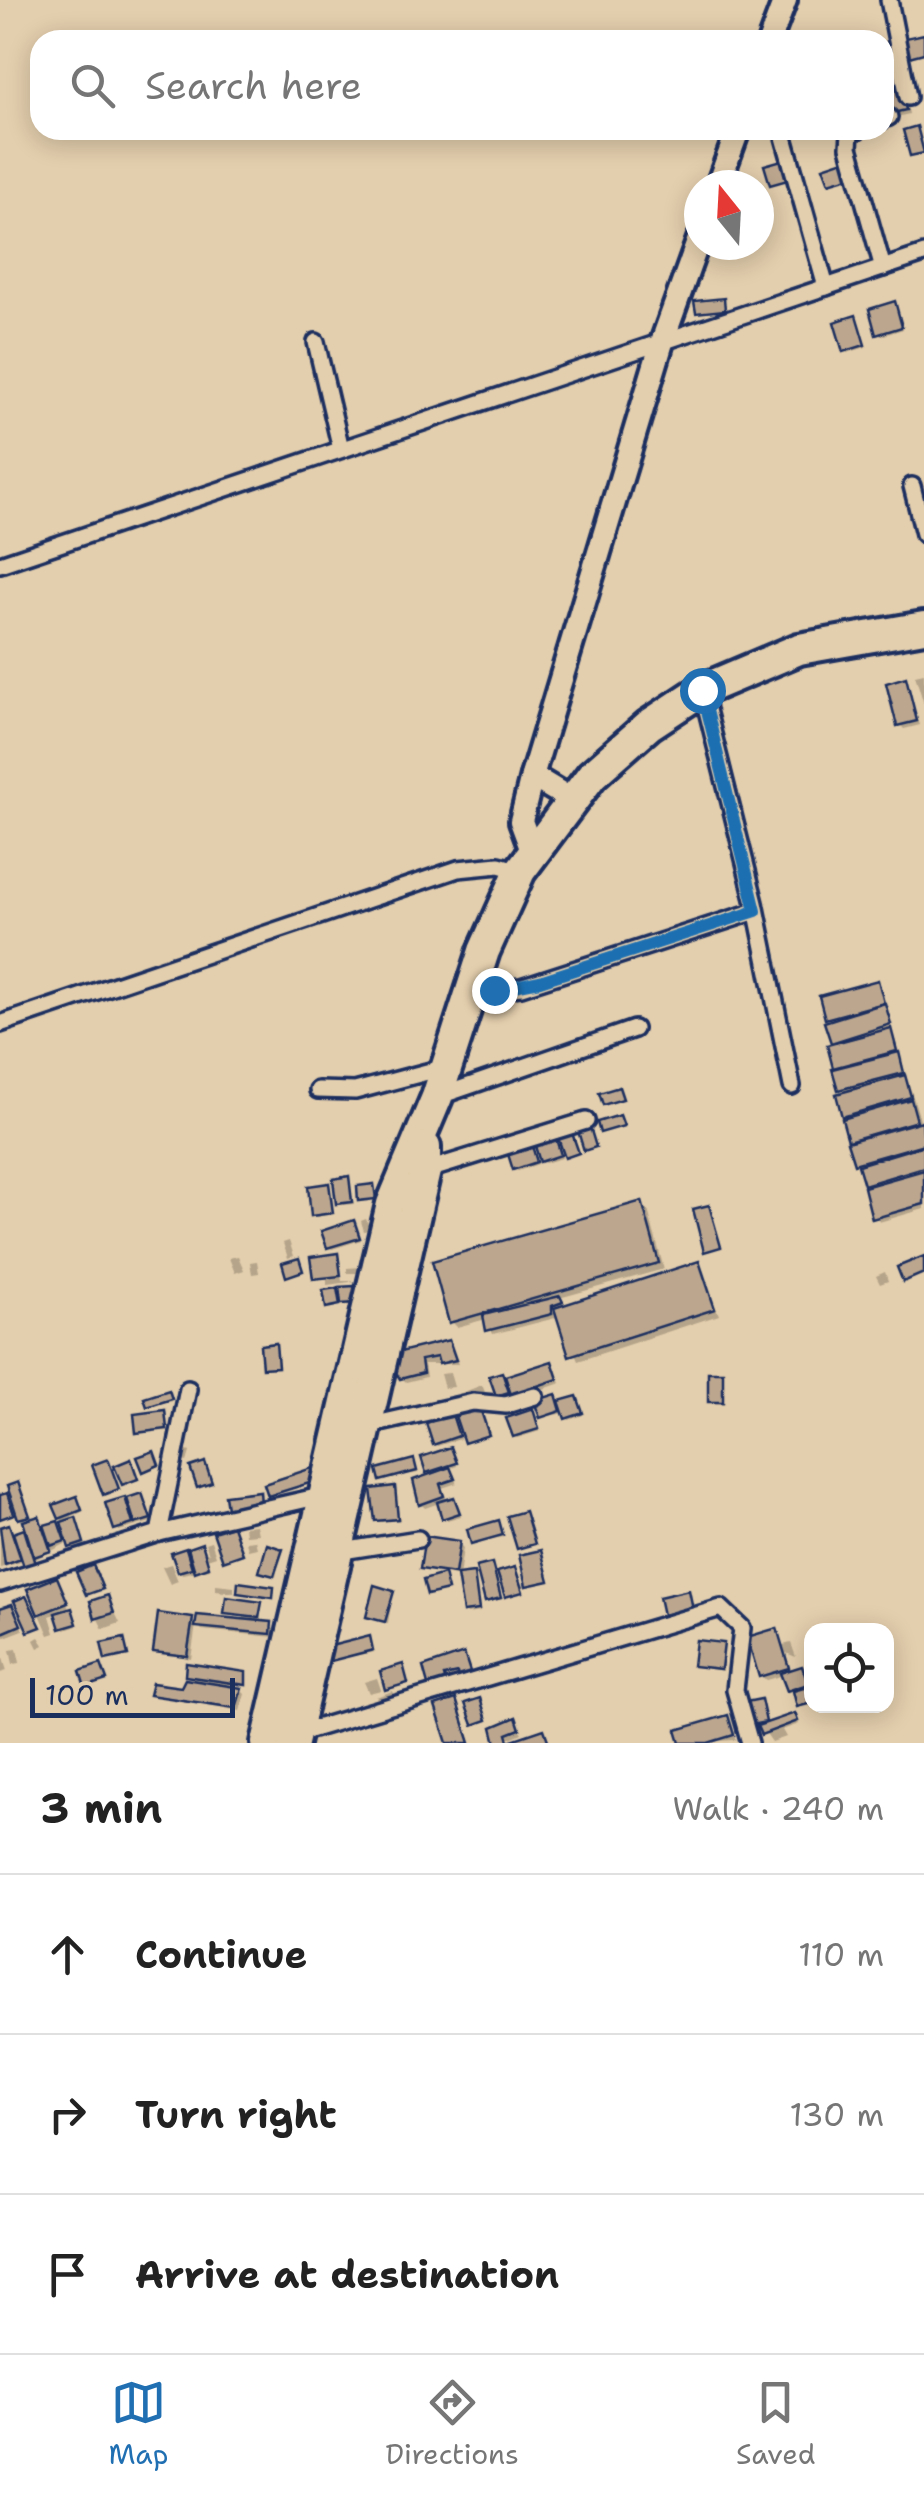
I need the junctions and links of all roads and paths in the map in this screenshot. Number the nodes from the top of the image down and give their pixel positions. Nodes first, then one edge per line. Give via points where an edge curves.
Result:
1 (785, 0) edge
2 (889, 0) edge
3 (774, 30) edge
4 (908, 97) dead end
5 (734, 140) edge
6 (785, 140) edge
7 (850, 140) edge
8 (723, 170) edge
9 (924, 254) edge
10 (691, 260) edge
11 (883, 268) junction
12 (826, 287) junction
13 (316, 342) dead end
14 (662, 342) junction
15 (342, 449) junction
16 (912, 486) dead end
17 (924, 534) edge
18 (0, 564) edge
19 (924, 627) edge
20 (702, 690) junction
21 (532, 776) junction
22 (570, 799) junction
23 (526, 861) junction
24 (756, 911) junction
25 (472, 984) junction
26 (0, 1024) edge
27 (634, 1029) dead end
28 (446, 1066) junction
29 (792, 1086) dead end
30 (318, 1090) dead end
31 (437, 1097) junction
32 (586, 1121) dead end
33 (425, 1129) junction
34 (425, 1171) junction
35 (188, 1389) dead end
36 (535, 1396) dead end
37 (367, 1426) junction
38 (325, 1495) junction
39 (159, 1533) junction
40 (418, 1538) dead end
41 (336, 1552) junction
42 (0, 1583) edge
43 (286, 1740) edge
44 (750, 1743) edge

1 - 3 street
2 - 4 street
5 - 8 street
6 - 12 street
7 - 11 street
9 - 11 street
10 - 14 street
11 - 12 street
12 - 14 street
13 - 15 street
14 - 15 street
14 - 21 street
15 - 18 street
16 - 17 street
19 - 20 highway via 799,649
20 - 22 highway via 618,749
20 - 24 street
21 - 22 street
21 - 23 street via 520,822
22 - 23 highway
23 - 25 highway
23 - 26 street via 458,869
24 - 25 street via 520,987
24 - 29 street
25 - 28 highway
27 - 31 street
28 - 30 street via 356,1091
28 - 31 highway
31 - 33 highway
32 - 34 street
33 - 34 highway
33 - 38 highway via 392,1204
34 - 37 highway
35 - 39 street
36 - 37 street
37 - 41 highway
38 - 39 street
38 - 43 highway
39 - 42 street
40 - 41 street
41 - 43 highway
43 - 44 street via 721,1608 742,1628 735,1690

